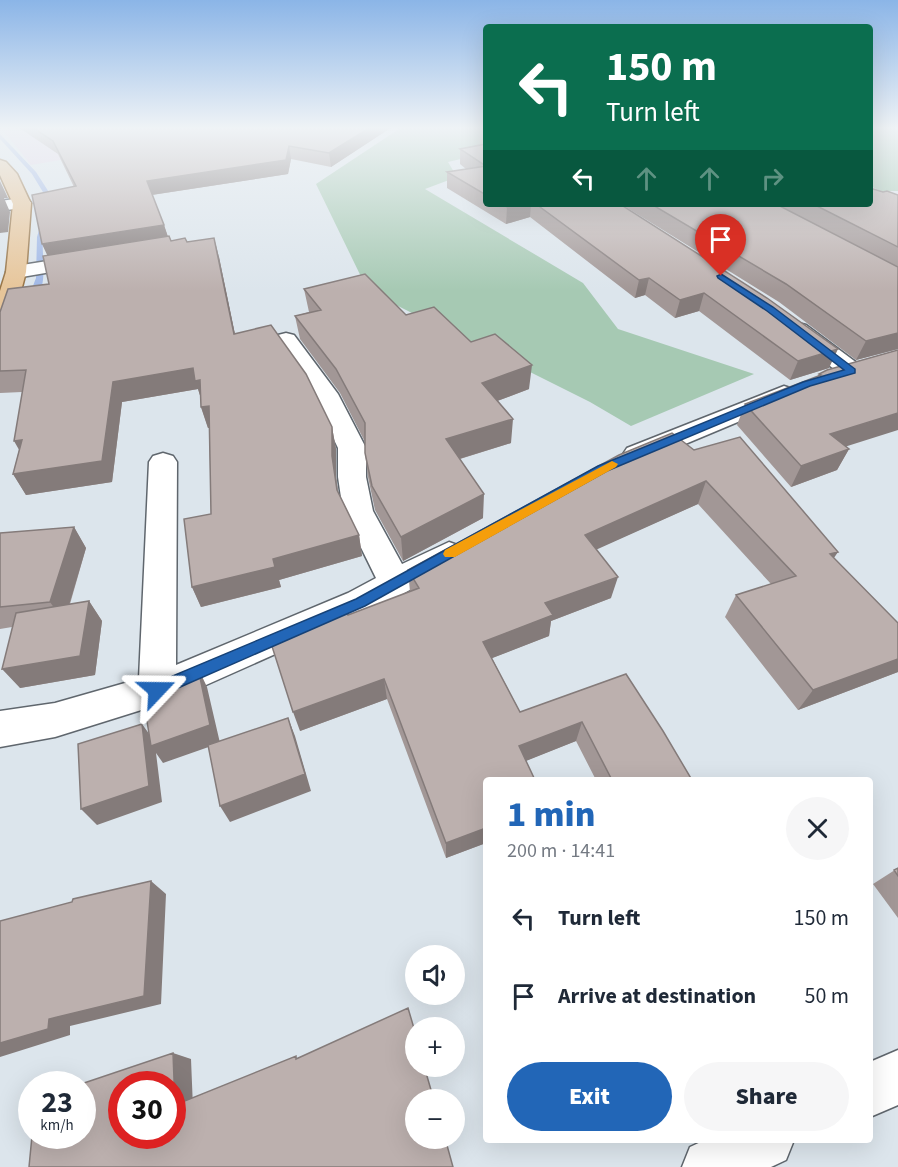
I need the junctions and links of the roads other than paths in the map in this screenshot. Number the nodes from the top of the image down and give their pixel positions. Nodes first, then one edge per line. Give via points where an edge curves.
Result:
1 (13, 181) edge
2 (22, 203) junction
3 (0, 206) edge
4 (109, 257) edge
5 (16, 272) junction
6 (779, 316) edge
7 (0, 329) edge
8 (286, 340) dead end
9 (163, 462) dead end
10 (613, 464) edge
11 (479, 538) edge
12 (396, 584) junction
13 (157, 690) junction
14 (0, 729) edge
15 (898, 1077) edge
16 (873, 1089) edge
17 (760, 1143) edge
18 (710, 1167) edge

1 - 2 main road
2 - 3 street
2 - 5 main road
4 - 5 street
5 - 7 main road
6 - 10 street via 866,367 812,383 724,430
8 - 12 street via 325,394 352,448 358,511
9 - 13 street
11 - 12 street
12 - 13 street
13 - 14 street via 55,720
15 - 16 street
17 - 18 street

